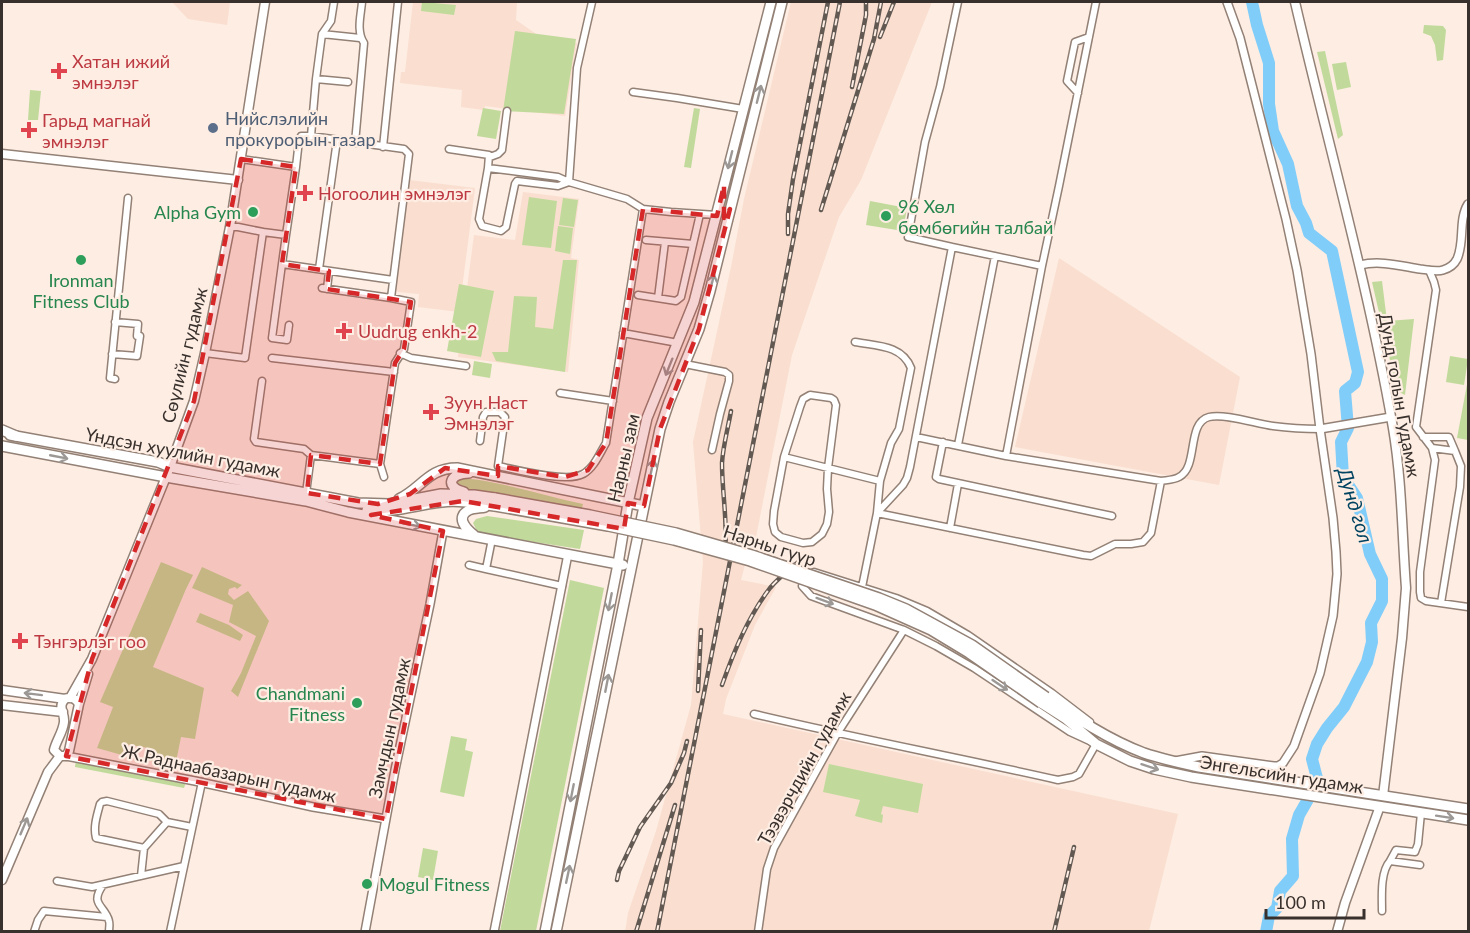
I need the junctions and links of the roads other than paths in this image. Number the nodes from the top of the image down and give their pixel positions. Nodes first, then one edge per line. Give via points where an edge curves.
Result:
1 (265, 2) edge
2 (334, 2) edge
3 (362, 2) edge
4 (398, 2) edge
5 (591, 2) edge
6 (771, 2) edge
7 (782, 2) edge
8 (958, 2) edge
9 (1096, 2) edge
10 (1227, 2) edge
11 (1295, 2) edge
12 (322, 34) junction
13 (1089, 37) junction
14 (360, 38) junction
15 (316, 79) junction
16 (348, 82) dead end
17 (633, 92) dead end
18 (1078, 93) junction
19 (743, 109) junction
20 (507, 111) dead end
21 (311, 136) junction
22 (337, 140) junction
23 (355, 143) junction
24 (383, 147) junction
25 (449, 149) dead end
26 (2, 154) edge
27 (490, 157) junction
28 (241, 159) junction
29 (296, 167) junction
30 (488, 168) junction
31 (238, 180) junction
32 (569, 182) junction
33 (724, 185) junction
34 (128, 198) dead end
35 (1468, 204) edge
36 (643, 209) junction
37 (730, 209) junction
38 (700, 214) junction
39 (717, 215) junction
40 (230, 227) junction
41 (263, 232) junction
42 (286, 235) junction
43 (646, 240) dead end
44 (665, 242) junction
45 (693, 244) junction
46 (952, 247) junction
47 (995, 256) junction
48 (282, 264) junction
49 (1360, 265) junction
50 (1042, 266) junction
51 (319, 269) junction
52 (1429, 270) junction
53 (329, 271) junction
54 (393, 280) junction
55 (638, 295) dead end
56 (391, 298) junction
57 (658, 298) junction
58 (116, 322) junction
59 (289, 325) dead end
60 (623, 333) junction
61 (855, 342) dead end
62 (678, 343) junction
63 (205, 353) junction
64 (400, 353) junction
65 (112, 354) junction
66 (272, 358) dead end
67 (685, 364) junction
68 (466, 366) dead end
69 (394, 372) junction
70 (115, 379) dead end
71 (262, 381) dead end
72 (560, 393) dead end
73 (613, 401) junction
74 (1387, 417) junction
75 (1324, 428) junction
76 (2, 432) edge
77 (1423, 436) junction
78 (916, 437) junction
79 (480, 441) dead end
80 (943, 442) junction
81 (958, 445) junction
82 (2, 446) edge
83 (1432, 448) junction
84 (712, 450) dead end
85 (1455, 451) junction
86 (311, 455) junction
87 (1006, 456) junction
88 (784, 457) junction
89 (380, 464) junction
90 (170, 467) junction
91 (828, 468) junction
92 (497, 471) junction
93 (483, 473) junction
94 (166, 477) junction
95 (384, 477) dead end
96 (880, 481) junction
97 (1161, 482) junction
98 (958, 484) junction
99 (306, 493) junction
100 (474, 495) junction
101 (495, 502) junction
102 (358, 503) joint
103 (628, 503) junction
104 (389, 504) junction
105 (644, 506) junction
106 (335, 508) junction
107 (877, 513) junction
108 (1112, 516) dead end
109 (950, 528) junction
110 (443, 531) junction
111 (482, 538) junction
112 (491, 544) dead end
113 (568, 554) junction
114 (618, 564) junction
115 (469, 565) dead end
116 (631, 567) junction
117 (486, 569) junction
118 (561, 586) junction
119 (862, 587) junction
120 (1441, 603) junction
121 (1468, 607) edge
122 (904, 630) junction
123 (92, 659) junction
124 (2, 690) edge
125 (67, 698) junction
126 (1047, 698) junction
127 (79, 704) junction
128 (2, 705) edge
129 (63, 712) junction
130 (754, 714) dead end
131 (837, 734) junction
132 (1096, 744) junction
133 (1133, 748) joint
134 (63, 756) junction
135 (1173, 761) junction
136 (202, 782) junction
137 (1382, 801) junction
138 (1468, 809) edge
139 (1421, 813) junction
140 (386, 819) junction
141 (1468, 820) edge
142 (166, 822) junction
143 (192, 827) junction
144 (144, 848) junction
145 (1390, 861) junction
146 (1420, 865) dead end
147 (184, 866) junction
148 (141, 876) junction
149 (2, 880) edge
150 (57, 880) dead end
151 (103, 885) junction
152 (1382, 911) dead end
153 (107, 916) junction
154 (34, 932) edge
155 (109, 932) edge
156 (170, 932) edge
157 (365, 932) edge
158 (494, 932) edge
159 (545, 932) edge
160 (556, 932) edge
161 (758, 932) edge
162 (1336, 932) edge

1 - 28 main road, Сөүлийн гудамж
2 - 12 street via 331,21
3 - 14 street
4 - 24 street
5 - 32 street via 577,68
6 - 19 main road, Нарны зам
37 -> 7 main road, Нарны зам
8 - 46 street via 925,142 908,237
9 - 13 street
10 - 75 street via 1240,38 1290,239
11 - 49 main road, Дунд голын Гудамж
12 - 14 street
12 - 15 street
13 - 18 street
13 - 18 street via 1075,42 1067,81
14 - 23 street via 364,43
15 - 16 street
15 - 21 street
17 - 19 street
18 - 50 street
19 -> 33 main road, Нарны зам
20 - 27 street via 502,150
21 - 22 street
21 - 29 street via 301,136 299,140
22 - 23 street
22 - 51 street
23 - 24 street
24 - 54 street via 404,149 409,154
25 - 27 street
26 - 31 main road
27 - 30 street
28 - 29 street
28 - 31 main road, Сөүлийн гудамж
29 - 42 street
30 - 32 street via 558,177
30 - 32 street via 479,223 501,231 506,227 517,181 558,186
31 - 40 main road, Сөүлийн гудамж
32 - 36 street via 627,199
33 - 37 main road via 722,215 726,216
33 - 39 main road, Нарны зам
34 - 58 street
35 - 52 street via 1453,266 1442,271
36 - 38 street
36 - 60 street
67 -> 37 main road, Нарны зам via 699,329
38 - 39 street
38 - 45 street
39 - 62 main road, Нарны зам via 694,302
40 - 41 street
40 - 63 main road, Сөүлийн гудамж
41 - 42 street
41 - 63 street via 245,358
42 - 48 street
43 - 44 street
44 - 45 street
44 - 57 street
45 - 57 street via 681,297 676,301
46 - 47 street
46 - 78 street
47 - 50 street
47 - 81 street
48 - 51 street
48 - 59 street via 272,338 287,340
49 - 52 street via 1384,263
49 - 74 main road, Дунд голын Гудамж
50 - 87 street
51 - 53 street
52 - 77 street via 1436,290 1416,421
53 - 54 street
53 - 56 street via 325,289
54 - 56 street
55 - 57 street
56 - 64 street via 411,302 404,349
58 - 65 street
58 - 65 street via 138,324 140,336 137,356
60 - 62 street
60 - 73 street
61 - 96 street via 898,350 911,368 899,429
62 -> 103 main road, Нарны зам via 647,418
63 - 90 main road, Сөүлийн гудамж via 194,401
64 - 68 street
64 - 69 street
65 - 70 street via 110,378
66 - 69 street
67 - 84 street via 729,375
105 -> 67 main road, Нарны зам via 660,429
69 - 89 street
71 - 86 street via 254,439 304,449
72 - 73 street
73 - 92 street via 606,443 582,475 558,477
74 - 75 street
74 - 137 main road, Дунд голын Гудамж via 1398,464 1406,588
75 - 97 street via 1209,417 1198,427 1185,472
75 - 135 street via 1337,574 1334,616 1294,746 1278,766 1202,756
76 - 90 main road, Үндсэн хуулийн гудамж
77 - 83 street
77 - 85 street via 1449,437
78 - 80 street
78 - 107 street via 908,478
79 - 92 street via 486,412 500,412 505,417
80 - 81 street
80 - 98 street via 936,477
81 - 87 street
82 -> 94 main road, Үндсэн хуулийн гудамж
83 - 85 street
83 - 120 street via 1435,460 1420,592 1426,601
85 - 120 street via 1461,466 1460,487
86 - 89 street
86 - 99 street
87 - 97 street
88 - 91 street
88 - 91 street via 804,399 810,395 831,398 836,405
88 - 91 street via 773,524 775,532 789,540 812,542 822,534 829,512
89 - 95 street
90 - 94 main road, Сөүлийн гудамж
90 - 99 main road, Үндсэн хуулийн гудамж
91 - 96 street
92 - 93 main road
92 - 103 main road
93 - 100 main road via 459,473 453,477 456,490
93 - 104 main road via 445,468
94 - 106 main road, Үндсэн хуулийн гудамж
94 - 123 main road, Сөүлийн гудамж
96 - 107 street
97 - 109 street via 1151,533 1143,542 1115,544 1091,556
98 - 108 street
98 - 109 street
99 - 102 main road, Үндсэн хуулийн гудамж
100 - 101 main road, Нарны гүүр
100 - 104 main road, Нарны гүүр via 441,494
101 - 106 main road, Нарны гүүр via 444,501 382,512
101 - 111 main road via 469,510 463,516 466,530
101 - 126 main road, Нарны гүүр, bridge via 674,540 750,561 875,605 931,630
102 - 104 main road, Нарны гүүр
103 - 105 main road
103 - 114 main road, Нарны зам
105 - 116 main road, Нарны зам
106 -> 110 main road
107 - 109 street
107 - 119 street
110 - 111 main road
110 - 140 street, Замчдын гудамж
111 - 113 main road
112 - 117 street
113 - 114 main road
113 - 118 street
114 - 116 main road
114 -> 159 main road, Нарны зам
115 - 117 street
160 -> 116 main road, Нарны зам
117 - 118 street
118 - 158 street
119 -> 122 street via 814,572 805,576 802,586 811,596
119 - 126 street via 896,598 968,635
120 - 121 street
122 - 131 street, Тээвэрчдийн гудамж
122 -> 132 street via 974,668 1070,732
123 - 125 main road, Сөүлийн гудамж
123 - 127 main road
125 -> 124 main road
125 - 127 main road
125 - 129 main road, Сөүлийн гудамж via 61,703
126 - 132 main road, Нарны гүүр
126 - 133 main road, Нарны гүүр
127 - 134 main road via 69,752
128 - 129 main road
129 - 134 main road, Сөүлийн гудамж via 54,750
130 - 131 street
131 - 132 street via 1058,780 1079,774
131 - 161 street, Тээвэрчдийн гудамж via 774,848 764,883
132 -> 137 main road, Энгельсийн гудамж via 1154,770 1337,800
133 - 135 main road, Энгельсийн гудамж
134 - 136 street, Ж.Раднаабазарын гудамж
149 -> 134 main road via 48,772
135 - 137 main road, Энгельсийн гудамж via 1339,789
136 - 140 street, Ж.Раднаабазарын гудамж
136 - 143 street
137 - 138 main road, Энгельсийн гудамж
137 - 139 main road, Энгельсийн гудамж
137 - 162 main road, Дунд голын Гудамж
139 -> 141 main road, Энгельсийн гудамж
139 - 145 street via 1415,852 1396,850
140 - 157 street, Замчдын гудамж
142 - 143 street
142 - 144 street
142 - 144 street via 159,814 107,801 100,804 96,838
143 - 147 street
144 - 148 street
145 - 146 street
145 - 152 street via 1382,887
147 - 148 street
147 - 156 street
148 - 151 street
150 - 151 street via 92,887
151 - 153 street via 98,902
153 - 154 street via 44,911
153 - 155 street

